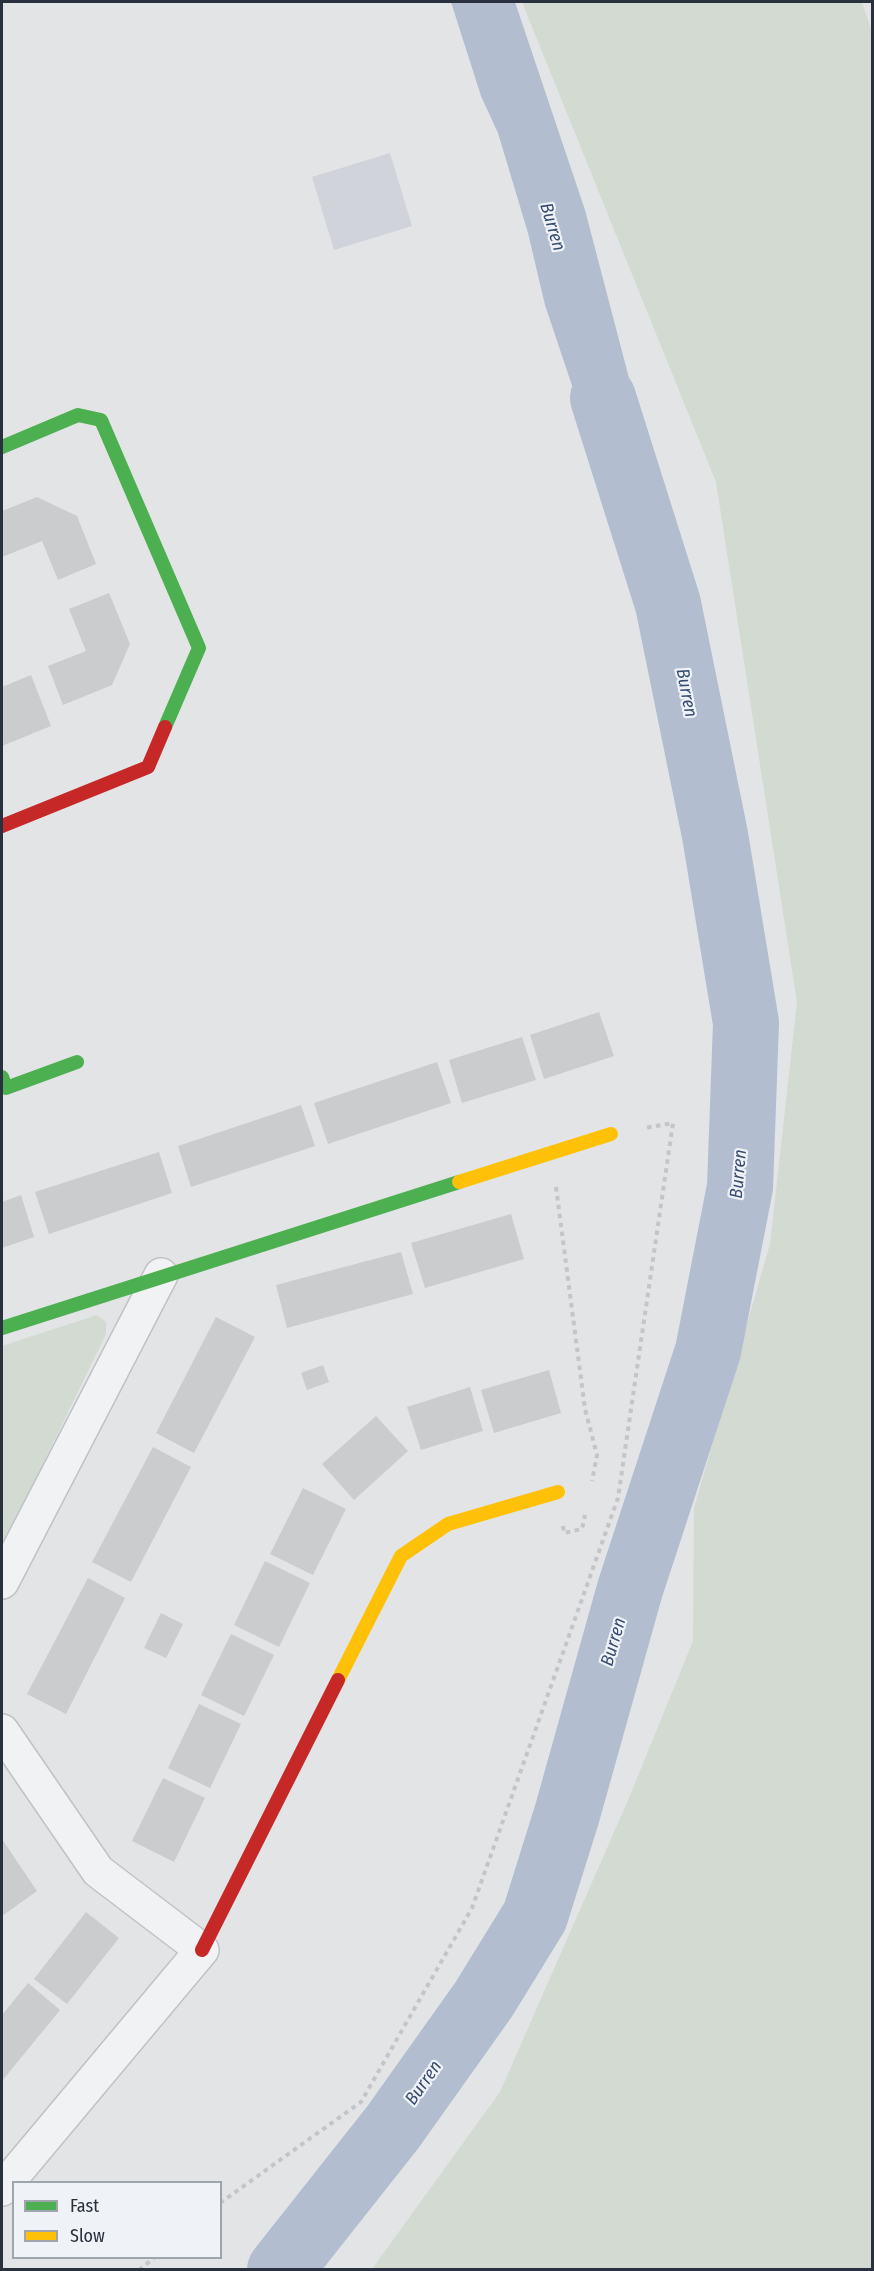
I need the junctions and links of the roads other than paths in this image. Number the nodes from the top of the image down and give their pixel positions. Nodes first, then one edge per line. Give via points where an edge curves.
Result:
1 (2, 447) edge
2 (2, 826) edge
3 (76, 1062) dead end
4 (2, 1077) edge
5 (612, 1134) dead end
6 (161, 1275) junction
7 (2, 1328) edge
8 (558, 1492) road end
9 (2, 1582) edge
10 (2, 1731) edge
11 (202, 1950) junction
12 (2, 2189) edge

1 - 2 street via 78,415 101,420 199,648 148,767
3 - 4 street via 6,1088
5 - 6 street
6 - 7 street
6 - 9 street
8 - 11 street via 448,1524 401,1556
10 - 11 street via 98,1871
11 - 12 street

